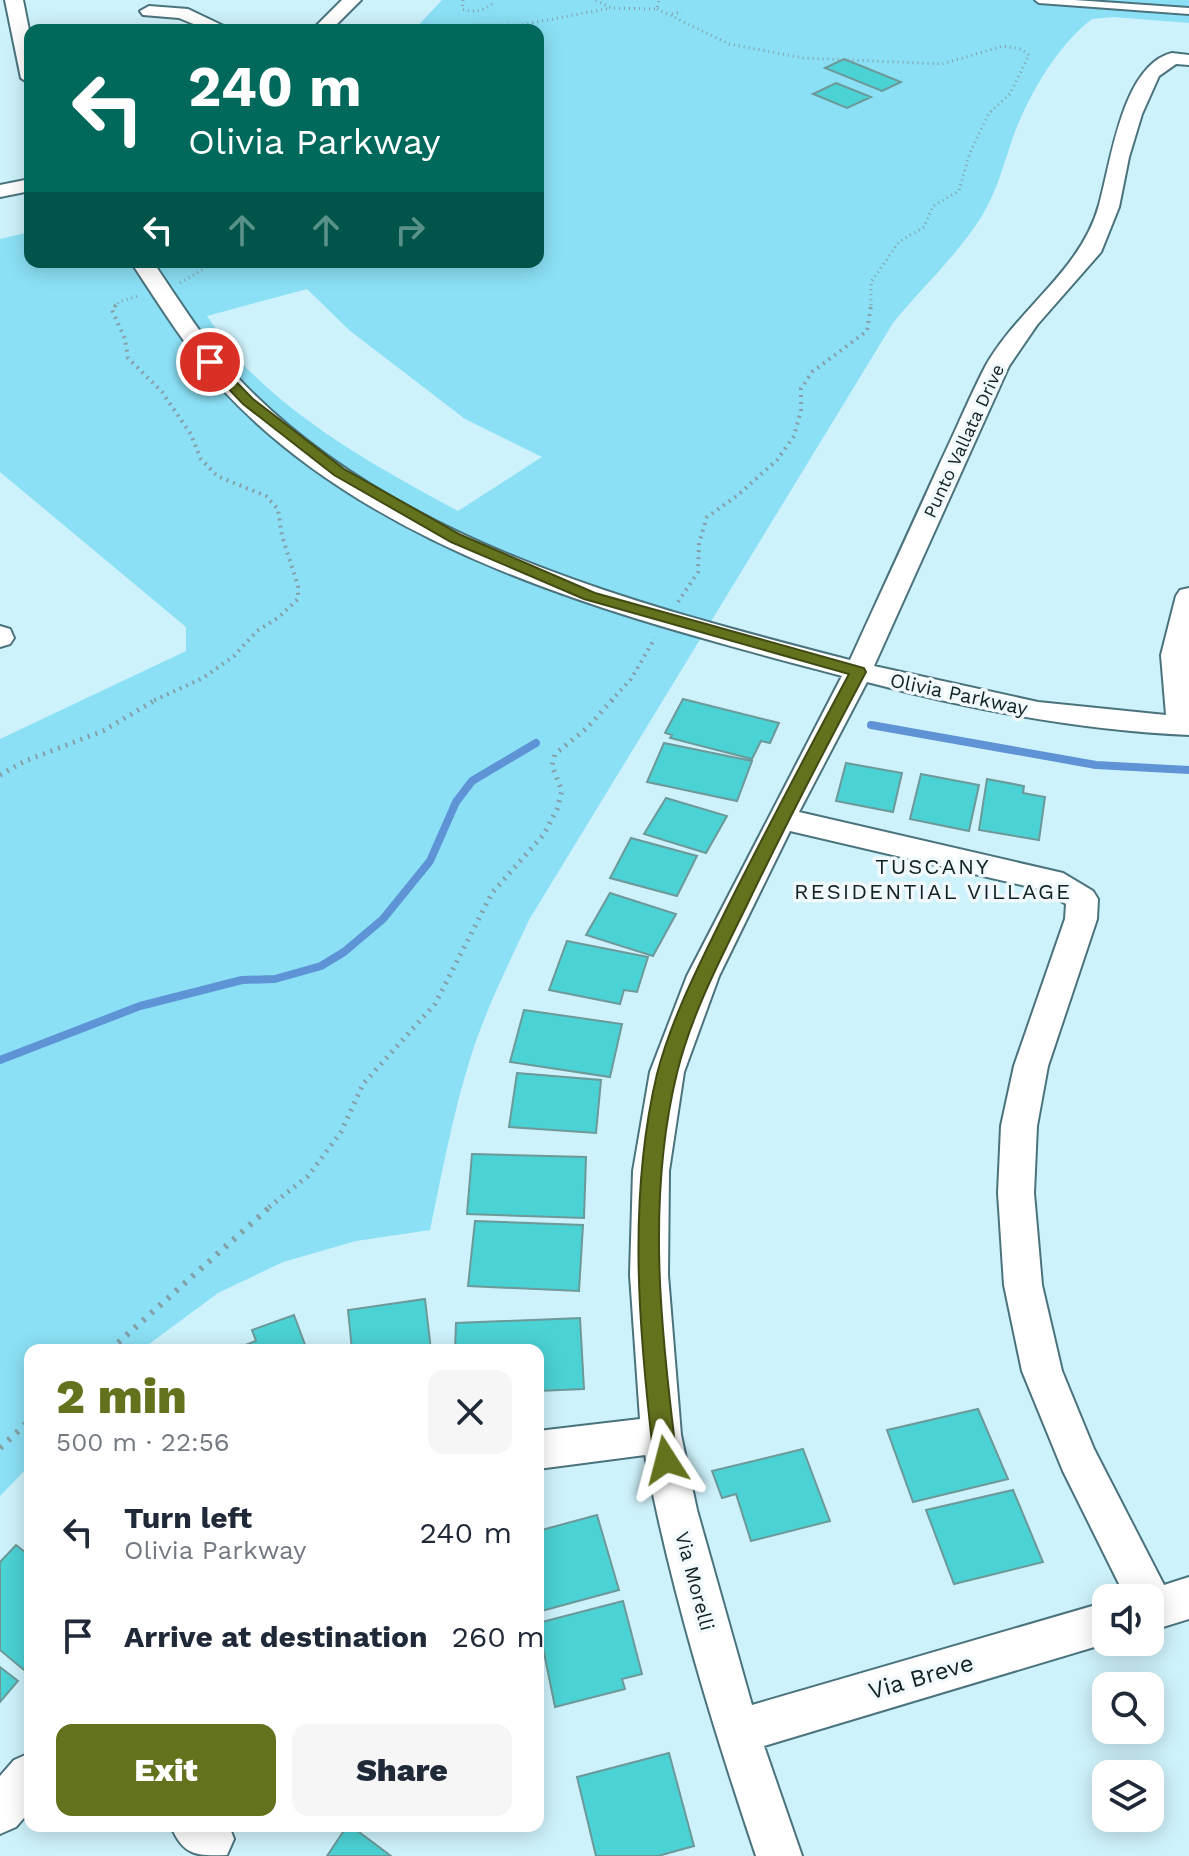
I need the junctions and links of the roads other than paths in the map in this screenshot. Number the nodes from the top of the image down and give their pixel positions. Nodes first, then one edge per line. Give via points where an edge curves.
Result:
1 (14, 0) edge
2 (352, 0) edge
3 (1039, 0) edge
4 (149, 11) dead end
5 (1189, 11) edge
6 (209, 24) edge
7 (327, 24) edge
8 (19, 26) junction
9 (0, 28) edge
10 (24, 50) edge
11 (1181, 59) edge
12 (24, 186) edge
13 (0, 191) edge
14 (146, 268) edge
15 (1189, 596) edge
16 (858, 672) junction
17 (1185, 726) edge
18 (781, 818) junction
19 (661, 1435) junction
20 (544, 1449) edge
21 (1147, 1584) edge
22 (1092, 1627) edge
23 (737, 1732) junction
24 (24, 1783) edge
25 (0, 1811) edge
26 (779, 1856) edge

1 - 8 street
2 - 7 street
3 - 5 lane
4 - 6 street via 182,13
8 - 9 street
8 - 10 street
11 - 16 street, Punto Vallata Drive via 1151,73 1090,252 1029,320 997,366
12 - 13 street
14 - 16 street, Olivia Parkway via 210,362 248,401 339,472 400,509 589,596
15 - 17 street via 1175,655
16 - 17 street, Olivia Parkway via 1019,708
16 - 18 street, Via Morelli
18 - 19 street, Via Morelli via 703,976 667,1072 651,1171 649,1275
18 - 21 street via 1052,881 1082,899 1081,919 1031,1066 1019,1126 1016,1193 1023,1285 1042,1371 1077,1458
19 - 20 street
19 - 23 street, Via Morelli via 676,1510
22 - 23 street, Via Breve
23 - 26 street, Via Morelli
24 - 25 street

